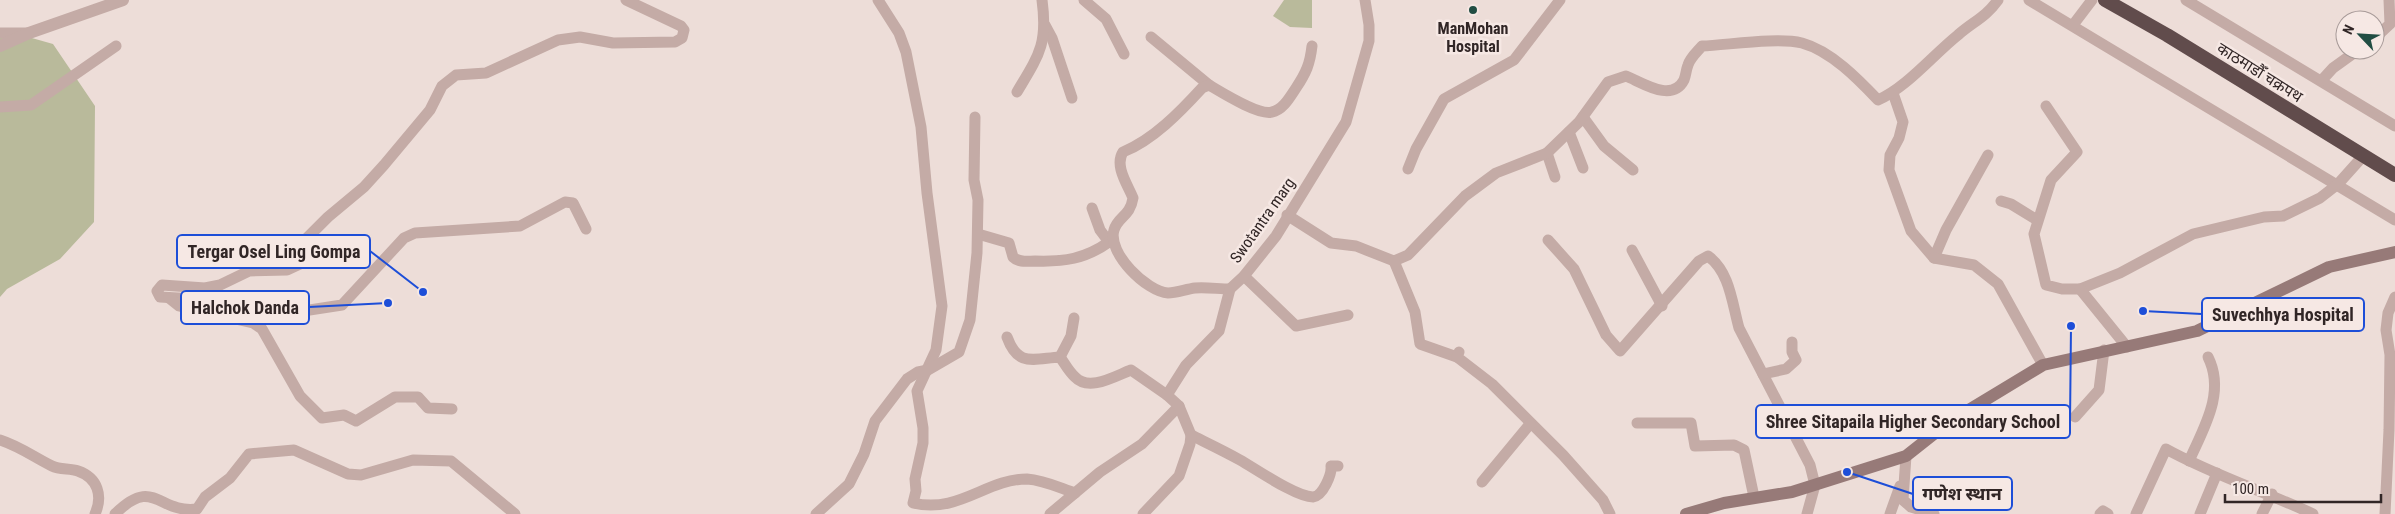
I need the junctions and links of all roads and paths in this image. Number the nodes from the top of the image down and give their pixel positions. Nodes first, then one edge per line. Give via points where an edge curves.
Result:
1 (124, 0) edge
2 (626, 0) edge
3 (878, 0) edge
4 (1042, 0) edge
5 (1084, 0) edge
6 (1365, 0) edge
7 (1560, 0) edge
8 (1998, 0) edge
9 (2029, 0) edge
10 (2092, 0) edge
11 (2105, 0) edge
12 (2186, 0) edge
13 (2389, 0) edge
14 (1045, 25) junction
15 (2073, 25) junction
16 (2385, 29) edge
17 (29, 32) junction
18 (0, 33) edge
19 (1151, 37) dead end
20 (0, 46) edge
21 (116, 46) dead end
22 (1312, 46) dead end
23 (1124, 54) dead end
24 (2344, 60) edge
25 (2322, 80) junction
26 (1209, 85) junction
27 (1017, 92) dead end
28 (1893, 93) junction
29 (1072, 98) dead end
30 (2046, 106) dead end
31 (0, 107) edge
32 (975, 117) dead end
33 (1583, 117) junction
34 (1163, 125) junction
35 (2395, 126) edge
36 (1569, 132) junction
37 (1128, 141) dead end
38 (1547, 153) junction
39 (1988, 155) dead end
40 (2364, 155) junction
41 (1583, 168) dead end
42 (1408, 169) dead end
43 (1633, 170) dead end
44 (2395, 175) edge
45 (1555, 177) dead end
46 (2338, 184) junction
47 (2001, 201) dead end
48 (1092, 208) dead end
49 (1287, 216) junction
50 (2037, 220) junction
51 (2395, 220) edge
52 (586, 229) dead end
53 (978, 234) junction
54 (1548, 240) dead end
55 (1111, 242) junction
56 (1632, 250) dead end
57 (2395, 252) edge
58 (1934, 258) junction
59 (1394, 261) junction
60 (1244, 276) junction
61 (1230, 289) junction
62 (2080, 289) junction
63 (2395, 297) edge
64 (169, 298) junction
65 (1662, 306) junction
66 (1348, 315) dead end
67 (1074, 318) dead end
68 (1006, 337) dead end
69 (1792, 342) dead end
70 (2126, 347) junction
71 (2104, 350) junction
72 (1060, 357) junction
73 (2208, 357) dead end
74 (2043, 365) junction
75 (928, 370) junction
76 (1763, 374) junction
77 (1167, 395) junction
78 (1179, 406) junction
79 (452, 409) dead end
80 (2075, 416) dead end
81 (1637, 422) dead end
82 (1530, 424) junction
83 (1191, 435) junction
84 (0, 440) edge
85 (1906, 456) junction
86 (2189, 461) junction
87 (1338, 466) dead end
88 (2216, 473) junction
89 (1905, 475) junction
90 (1482, 482) dead end
91 (1815, 485) junction
92 (1075, 494) junction
93 (2272, 494) junction
94 (1754, 497) junction
95 (95, 514) edge
96 (115, 514) edge
97 (515, 514) edge
98 (816, 514) edge
99 (1050, 514) edge
100 (1143, 514) edge
101 (1610, 514) edge
102 (1686, 514) edge
103 (1807, 514) edge
104 (1890, 514) edge
105 (1934, 514) edge
106 (2100, 514) edge
107 (2108, 514) edge
108 (2136, 514) edge
109 (2200, 514) edge
110 (2262, 514) edge
111 (2312, 514) edge
112 (2385, 514) edge

1 - 17 street
2 - 64 street via 681,26 684,30 682,38 675,42 613,43 580,37 558,40 486,73 456,75 442,86 424,118 371,180 304,241 300,264 287,270 249,271 220,285 205,288 162,285 157,291 160,297
3 - 75 street via 899,33 906,52 921,127 942,306 940,331
4 - 14 street
5 - 23 street via 1106,19
6 - 49 street, Swotantra marg via 1369,41 1346,122
7 - 42 street via 1514,60 1444,98
8 - 28 street via 1987,15 1960,33
9 - 15 street
10 - 15 street
11 - 40 highway, काठमाडाैँ चक्रपथ
12 - 25 street
13 - 16 street via 2390,24
14 - 27 street via 1041,52
14 - 29 street
15 - 46 street
17 - 18 street
17 - 20 street
19 - 26 street
21 - 31 street via 31,105
22 - 26 street via 1310,65 1299,84 1288,101 1271,113 1230,98
24 - 25 street
25 - 35 street
26 - 34 street
28 - 33 street via 1878,100 1858,78 1802,43 1702,46 1688,65 1679,88 1664,91 1626,76 1608,82
28 - 58 street via 1903,122 1890,155 1889,170 1911,231
30 - 50 street via 2076,152 2051,180
32 - 53 street via 974,180 978,200
33 - 36 street
33 - 43 street via 1604,146
34 - 37 street
34 - 55 street via 1121,155 1119,165 1133,198 1129,213 1119,222
36 - 38 street
36 - 41 street
38 - 45 street
38 - 59 street via 1496,173 1465,196 1408,255
39 - 58 street
40 - 44 highway, काठमाडाैँ चक्रपथ
40 - 46 street
46 - 51 street
46 - 62 street via 2320,198 2283,216 2264,217 2194,234 2120,273
47 - 50 street
48 - 55 street via 1100,230
49 - 59 street via 1331,243 1356,246
49 - 60 street, Swotantra marg via 1276,236
50 - 62 street via 2034,234 2046,285
52 - 64 street via 569,201 520,226 415,233 404,238 342,305 303,311 248,302
53 - 55 street via 1009,243 1013,257 1021,261 1079,259
53 - 75 street via 970,320 959,352
54 - 65 street via 1574,269 1606,335 1620,351
55 - 61 street via 1127,267 1147,284 1167,293 1197,288
56 - 65 street
57 - 70 main road via 2329,267 2197,331
58 - 74 street via 1974,265 1998,284
59 - 82 street via 1415,312 1420,344 1458,354
60 - 61 street, Swotantra marg
60 - 66 street via 1296,326
61 - 77 street via 1219,331 1186,365
62 - 70 street
63 - 112 street via 2388,313 2386,330 2390,355
64 - 79 street via 179,306 253,323 262,329 300,396 322,418 344,415 356,421 396,397 418,397 428,408
65 - 76 street via 1699,261 1710,257 1730,290 1739,328
67 - 72 street via 1071,336
68 - 72 street via 1012,352 1024,359
69 - 76 street via 1796,360 1786,369
70 - 71 main road
71 - 74 main road
71 - 80 street via 2098,390
72 - 77 street via 1074,377 1083,383 1090,385 1131,370
73 - 86 street via 2213,366 2215,388 2212,409
74 - 85 main road via 1949,422
75 - 92 street via 916,391 923,444 913,502 924,509 960,508 1005,484 1027,479 1045,482
75 - 98 street via 918,372 901,386 875,421 849,484
76 - 91 street via 1807,458
77 - 78 street
78 - 83 street
78 - 92 street via 1142,444 1100,472
81 - 94 street via 1691,423 1695,446 1734,445 1744,450
82 - 90 street
82 - 101 street via 1596,492
83 - 87 street via 1284,486 1312,497 1324,488 1331,466
83 - 100 street via 1179,476
84 - 95 street via 54,467 79,471 91,478 98,486 99,505
85 - 89 street
85 - 91 main road
86 - 88 street
86 - 108 street via 2166,449
88 - 93 street
88 - 109 street
89 - 104 street
89 - 105 street via 1903,500 1911,508
91 - 94 main road
91 - 103 street
92 - 99 street
93 - 110 street
93 - 111 street
94 - 102 main road
96 - 97 street via 134,498 149,496 174,509 197,509 205,497 230,478 249,454 294,450 348,474 360,475 413,460 451,461
106 - 107 street via 2103,511

